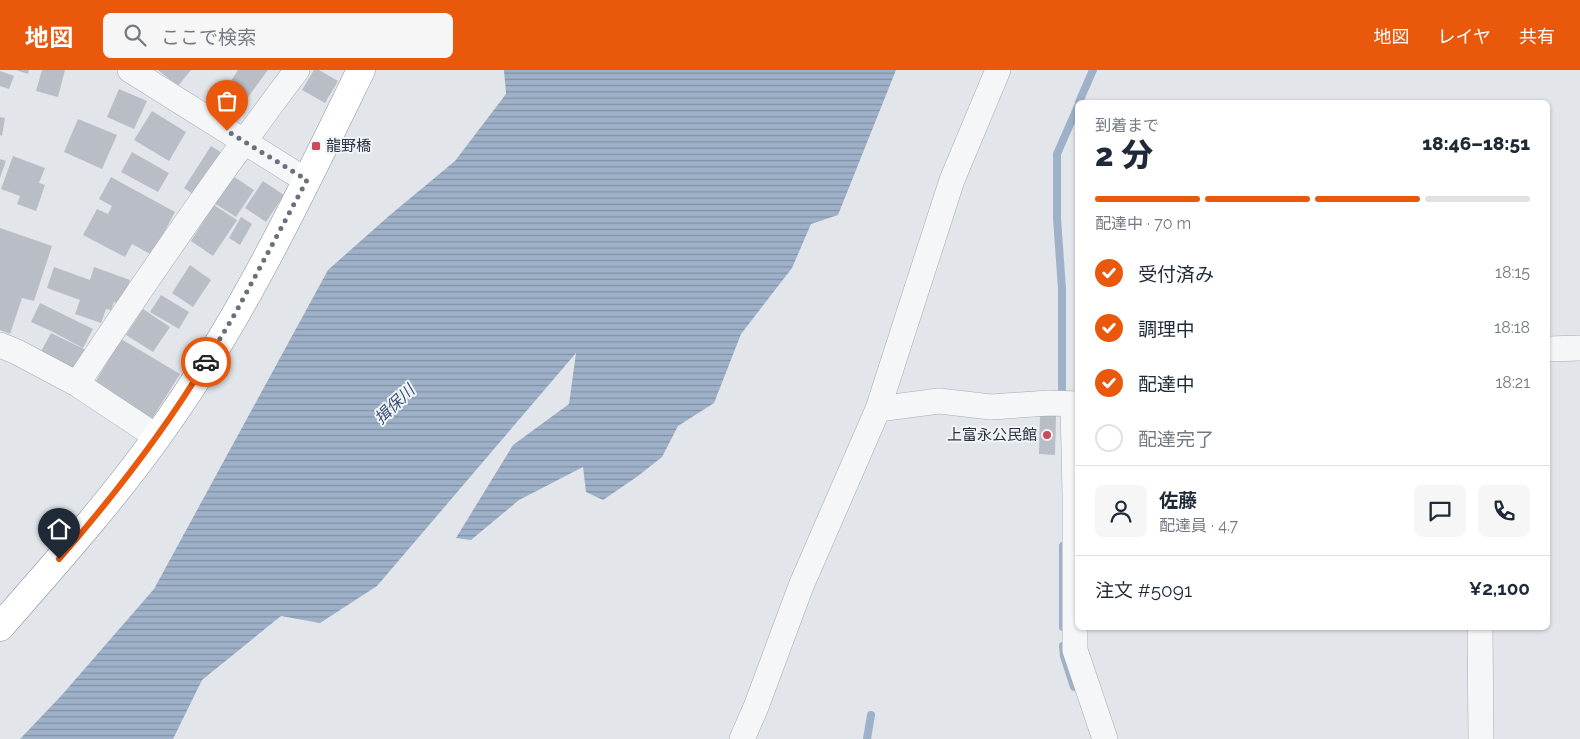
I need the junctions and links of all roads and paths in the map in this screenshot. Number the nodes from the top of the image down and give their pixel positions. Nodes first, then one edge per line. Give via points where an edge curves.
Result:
1 (130, 70) edge
2 (297, 70) edge
3 (361, 70) edge
4 (998, 70) edge
5 (243, 141) junction
6 (307, 180) junction
7 (0, 345) edge
8 (1580, 348) edge
9 (1550, 349) edge
10 (77, 384) junction
11 (1067, 404) edge
12 (878, 409) junction
13 (157, 437) junction
14 (0, 627) edge
15 (1480, 630) edge
16 (742, 739) edge
17 (1105, 739) edge
18 (1482, 739) edge

1 - 5 street
2 - 5 street
3 - 6 highway
4 - 12 street via 952,180
5 - 6 street
5 - 10 street
6 - 13 highway via 236,312
7 - 10 street
8 - 9 street
10 - 13 street
11 - 12 street via 991,407 939,401
11 - 17 street via 1075,495 1075,650
12 - 16 street via 801,586
13 - 14 highway via 106,504
15 - 18 street

